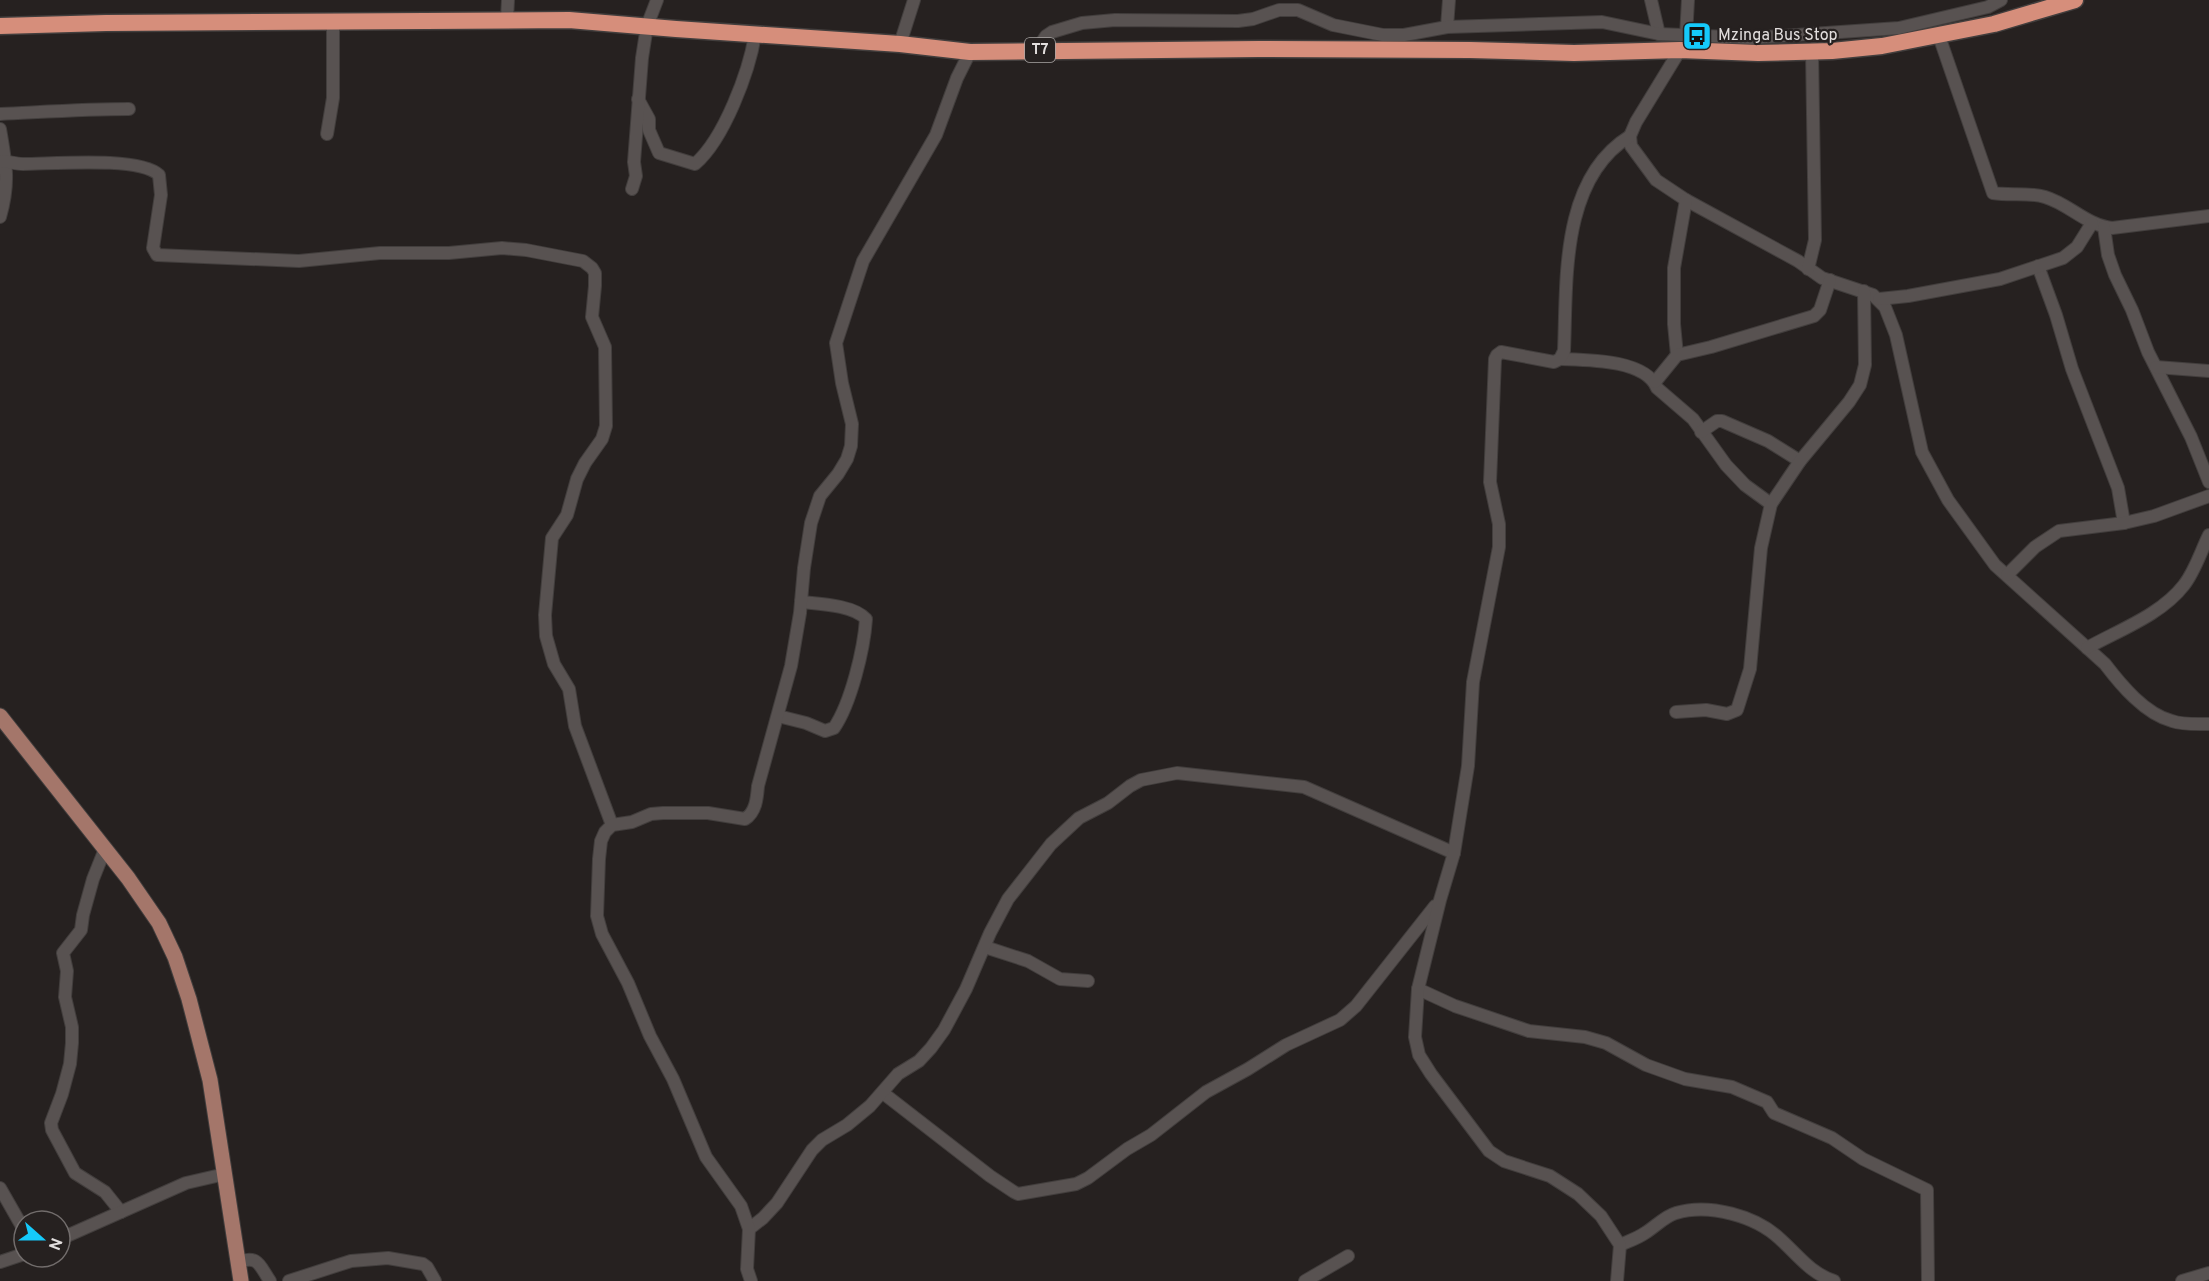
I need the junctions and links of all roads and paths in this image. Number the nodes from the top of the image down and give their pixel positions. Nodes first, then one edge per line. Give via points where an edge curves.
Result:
1 (508, 0) edge
2 (657, 0) edge
3 (914, 0) edge
4 (1449, 0) edge
5 (1651, 0) edge
6 (1688, 0) edge
7 (2001, 0) edge
8 (2075, 0) edge
9 (507, 19) junction
10 (333, 22) junction
11 (0, 26) edge
12 (647, 26) junction
13 (1447, 27) junction
14 (1659, 34) junction
15 (755, 35) junction
16 (1940, 36) junction
17 (1683, 43) junction
18 (900, 44) junction
19 (1037, 50) junction
20 (1812, 51) junction
21 (970, 52) junction
22 (638, 99) junction
23 (129, 109) dead end
24 (0, 114) edge
25 (0, 129) edge
26 (327, 134) dead end
27 (1630, 136) junction
28 (3, 161) edge
29 (632, 189) dead end
30 (1686, 201) junction
31 (2209, 216) edge
32 (0, 217) edge
33 (2098, 225) junction
34 (2038, 266) junction
35 (1808, 269) junction
36 (1830, 280) junction
37 (1864, 291) junction
38 (1879, 299) junction
39 (1677, 355) junction
40 (1560, 359) junction
41 (2156, 368) junction
42 (2209, 370) edge
43 (1655, 382) junction
44 (1701, 432) junction
45 (1800, 461) junction
46 (2209, 482) edge
47 (2209, 495) edge
48 (1771, 504) junction
49 (2124, 523) junction
50 (2209, 535) edge
51 (2007, 575) junction
52 (801, 602) junction
53 (2087, 648) junction
54 (1676, 712) dead end
55 (0, 716) edge
56 (778, 716) junction
57 (2209, 724) edge
58 (612, 825) junction
59 (105, 849) junction
60 (1454, 853) junction
61 (1440, 900) junction
62 (985, 947) junction
63 (1088, 981) dead end
64 (1418, 989) junction
65 (883, 1093) junction
66 (225, 1174) junction
67 (0, 1188) edge
68 (12, 1209) edge
69 (121, 1212) junction
70 (748, 1229) junction
71 (72, 1234) edge
72 (1620, 1245) junction
73 (1348, 1256) dead end
74 (238, 1262) junction
75 (2209, 1273) edge
76 (241, 1281) edge
77 (270, 1281) edge
78 (289, 1281) edge
79 (435, 1281) edge
80 (751, 1281) edge
81 (1305, 1281) edge
82 (1617, 1281) edge
83 (1834, 1281) edge
84 (1928, 1281) edge
85 (2182, 1281) edge

1 - 9 street
2 - 12 street
3 - 18 street
4 - 13 street
5 - 14 street
6 - 17 street
7 - 17 street via 1988,7 1899,28
8 - 16 highway, T7
9 - 10 highway, T7
9 - 12 highway, T7
10 - 11 highway, T7
10 - 26 street via 333,98
12 - 15 highway, T7
12 - 22 street
13 - 14 street via 1602,22
13 - 19 street via 1383,35 1333,25 1298,10 1280,10 1238,21 1082,23 1052,32
14 - 17 street
15 - 18 highway, T7
15 - 22 street via 734,104 708,150 695,164 659,153 649,119
16 - 20 highway, T7 via 1882,46
16 - 33 street via 1993,193 2043,196
17 - 19 highway, T7 via 1574,53
17 - 20 highway, T7 via 1758,53
17 - 27 street
18 - 21 highway, T7
19 - 21 highway, T7
20 - 35 street via 1815,240
21 - 52 street via 936,135 863,261 836,343 852,424 851,446 847,459 816,506
22 - 29 street via 636,176
23 - 24 street
25 - 28 street
27 - 30 street via 1631,146 1656,180
27 - 40 street via 1597,166 1574,217 1564,351
28 - 32 street via 6,194
28 - 58 street via 117,164 155,171 161,195 153,248 157,255 298,261 502,248 583,261 592,268 592,317 605,347 606,426 577,479 567,515 552,538 545,615 554,664 569,689 575,726
30 - 35 street
30 - 39 street via 1674,268
31 - 33 street via 2131,226
33 - 34 street via 2071,253
33 - 41 street via 2115,275
34 - 38 street via 2000,279
34 - 49 street via 2118,488
35 - 36 street
36 - 37 street
36 - 39 street via 1820,310 1814,316
37 - 38 street
37 - 45 street via 1865,365 1860,385
38 - 51 street via 1896,335 1922,452 1975,540
39 - 43 street
40 - 43 street via 1615,362
40 - 60 street via 1554,362 1501,352 1495,359 1490,482 1499,524 1499,547 1473,682 1468,766
41 - 42 street
41 - 46 street
43 - 44 street
44 - 45 street via 1722,421 1768,441
44 - 48 street via 1726,465
45 - 48 street
47 - 49 street
48 - 54 street via 1761,549 1750,669 1737,710 1727,714 1706,710
49 - 51 street via 2060,531 2035,547
50 - 53 street via 2185,584 2165,604
51 - 53 street
52 - 56 street
52 - 56 street via 835,605 862,615 866,619 863,647 846,705 834,728 825,731
53 - 57 street via 2134,696 2163,718
55 - 59 main road
56 - 58 street via 750,816 745,819 708,813 663,813
58 - 70 street via 603,836 598,859 597,916 602,934 673,1079 706,1157 741,1206
59 - 66 main road via 159,923 175,957 210,1080
59 - 69 street via 81,930 63,953 72,1043 70,1064 51,1124 75,1173 105,1192
60 - 61 street
60 - 62 street via 1304,787 1177,773 1154,777 1130,786 1069,825 1008,899
61 - 64 street
61 - 65 street via 1347,1015 1218,1084 1151,1135 1076,1184 1018,1194
62 - 63 street via 1028,961 1060,979
62 - 65 street via 944,1030 920,1061 898,1074
64 - 72 street via 1415,1037 1419,1055 1489,1151 1504,1161 1550,1176 1578,1194 1601,1216
64 - 84 street via 1529,1031 1596,1040 1684,1079 1732,1087 1767,1102 1774,1113 1832,1138 1882,1169 1928,1190
65 - 70 street via 848,1125 817,1145 777,1203
66 - 69 street via 186,1183
66 - 74 main road
67 - 68 street
69 - 71 street
70 - 80 street via 747,1269
72 - 82 street
72 - 83 street via 1676,1213 1715,1210 1747,1218 1779,1237 1801,1262
73 - 81 street
74 - 76 main road
74 - 77 street via 254,1259
75 - 85 street
78 - 79 street via 351,1261 388,1258 423,1264

